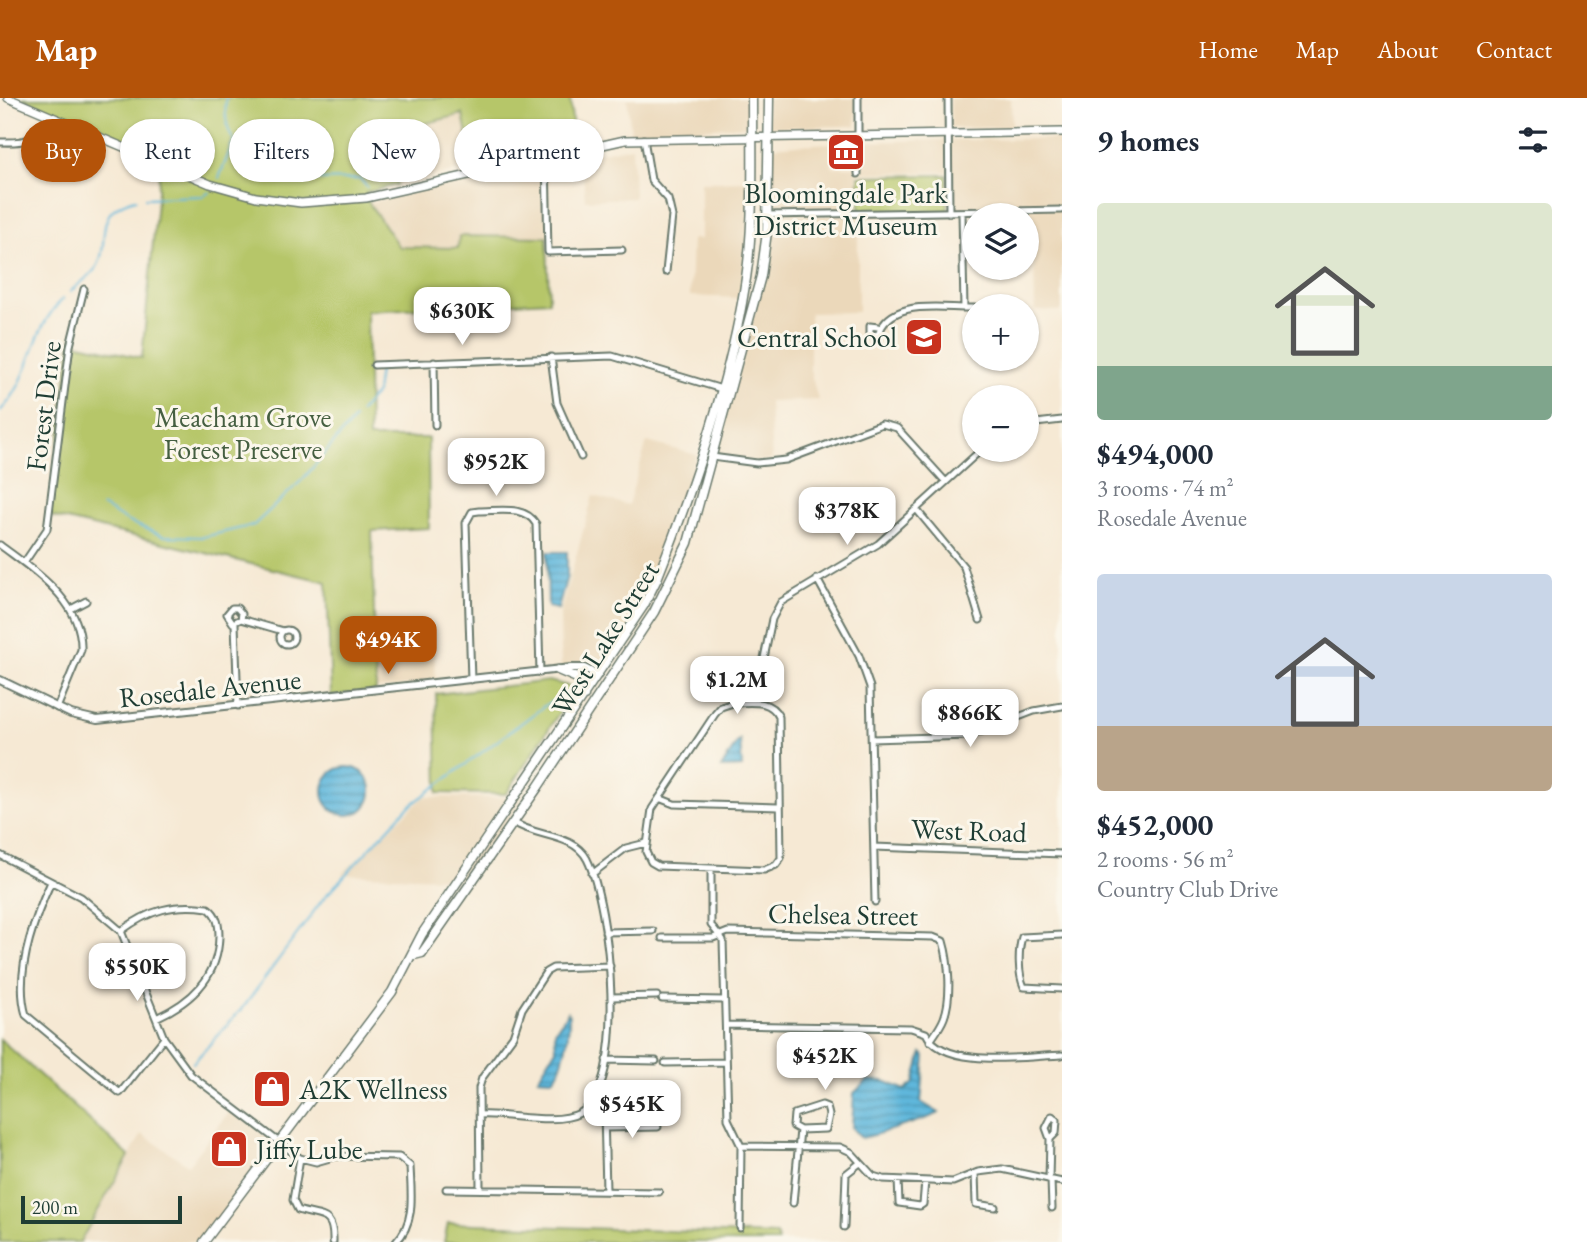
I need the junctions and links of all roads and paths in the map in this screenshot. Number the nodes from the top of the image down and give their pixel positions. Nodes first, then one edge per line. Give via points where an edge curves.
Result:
1 (8, 98) edge
2 (752, 98) edge
3 (769, 98) edge
4 (858, 98) edge
5 (948, 98) edge
6 (50, 117) junction
7 (1062, 132) edge
8 (948, 134) junction
9 (858, 135) junction
10 (752, 137) junction
11 (768, 137) junction
12 (644, 139) junction
13 (0, 142) edge
14 (604, 143) edge
15 (858, 174) dead end
16 (454, 178) edge
17 (547, 182) edge
18 (1062, 210) edge
19 (1039, 211) edge
20 (950, 213) junction
21 (962, 213) edge
22 (767, 215) junction
23 (622, 250) dead end
24 (666, 272) dead end
25 (84, 289) dead end
26 (962, 308) edge
27 (878, 327) dead end
28 (551, 357) junction
29 (434, 362) junction
30 (374, 365) dead end
31 (720, 388) junction
32 (732, 392) junction
33 (1062, 420) edge
34 (1039, 423) edge
35 (435, 425) dead end
36 (581, 457) dead end
37 (712, 457) junction
38 (968, 462) edge
39 (946, 482) junction
40 (916, 509) junction
41 (0, 545) edge
42 (24, 563) junction
43 (817, 579) junction
44 (86, 601) dead end
45 (71, 609) junction
46 (241, 619) junction
47 (980, 620) dead end
48 (235, 624) junction
49 (283, 631) dead end
50 (762, 668) dead end
51 (558, 670) junction
52 (540, 673) junction
53 (598, 675) junction
54 (0, 680) edge
55 (471, 680) junction
56 (608, 681) junction
57 (584, 696) junction
58 (238, 706) junction
59 (1062, 706) edge
60 (57, 708) junction
61 (872, 739) junction
62 (659, 798) junction
63 (778, 807) junction
64 (513, 822) junction
65 (646, 843) junction
66 (874, 847) junction
67 (1062, 854) edge
68 (0, 855) edge
69 (711, 869) junction
70 (592, 874) junction
71 (51, 882) junction
72 (875, 902) dead end
73 (121, 931) junction
74 (653, 931) dead end
75 (606, 932) junction
76 (720, 934) junction
77 (1062, 935) edge
78 (662, 938) dead end
79 (414, 955) junction
80 (610, 966) junction
81 (138, 969) junction
82 (116, 978) dead end
83 (1062, 989) edge
84 (611, 997) junction
85 (724, 1000) junction
86 (156, 1018) junction
87 (726, 1025) junction
88 (164, 1038) junction
89 (930, 1041) junction
90 (1062, 1055) edge
91 (606, 1060) junction
92 (656, 1061) dead end
93 (726, 1062) junction
94 (665, 1063) dead end
95 (595, 1101) junction
96 (480, 1115) junction
97 (658, 1126) dead end
98 (605, 1128) junction
99 (800, 1130) junction
100 (1050, 1139) dead end
101 (279, 1144) junction
102 (800, 1145) junction
103 (741, 1146) junction
104 (300, 1158) junction
105 (860, 1163) junction
106 (975, 1173) junction
107 (1050, 1180) junction
108 (898, 1181) junction
109 (925, 1181) junction
110 (1062, 1182) edge
111 (480, 1188) junction
112 (446, 1189) dead end
113 (606, 1190) junction
114 (659, 1192) dead end
115 (793, 1203) dead end
116 (995, 1207) dead end
117 (1052, 1208) dead end
118 (844, 1227) dead end
119 (740, 1228) dead end
120 (204, 1242) edge
121 (333, 1242) edge
122 (396, 1242) edge

1 - 6 main road
2 - 10 main road, West Lake Street
3 - 11 main road, West Lake Street
4 - 9 street
5 - 8 street
6 - 13 street via 34,138
6 - 16 main road via 217,186 291,202 366,198
7 - 8 main road
8 - 9 main road
8 - 20 street
9 - 11 main road
9 - 15 street
10 - 11 main road
10 - 12 main road
10 - 31 main road, West Lake Street via 748,262
11 - 22 main road, West Lake Street
12 - 14 main road
12 - 24 street via 651,180 668,199 672,216
17 - 23 street via 548,252
18 - 19 street
20 - 21 street
20 - 22 street
22 - 32 main road, West Lake Street via 759,286
25 - 42 street, Forest Drive via 70,345 47,529
26 - 27 street via 904,309
28 - 29 street
28 - 31 street via 620,357
28 - 36 street via 557,403
29 - 30 street
29 - 35 street
31 - 32 street
31 - 53 main road, West Lake Street via 657,579
32 - 37 main road, West Lake Street
33 - 34 street
37 - 39 street via 757,463 786,460 887,424 897,428
37 - 56 main road, West Lake Street via 688,543 654,612
38 - 39 street
39 - 40 street
40 - 43 street via 878,544
40 - 47 street via 964,567
41 - 42 street
42 - 45 street
43 - 50 street via 781,602 772,620
43 - 61 street via 864,667 871,697
44 - 45 street
45 - 60 street via 81,650
46 - 48 street
46 - 48 street via 239,610 229,610 227,619
46 - 49 street
48 - 58 street
51 - 52 street, Rosedale Avenue
51 - 53 street, Rosedale Avenue via 584,668
51 - 57 main road via 579,679
52 - 55 street, Rosedale Avenue
52 - 55 street via 536,524 524,511 479,510 472,512 466,523
53 - 56 main road
53 - 57 main road, West Lake Street
54 - 60 street, Rosedale Avenue
55 - 58 street, Rosedale Avenue
56 - 64 main road, West Lake Street
57 - 79 main road, West Lake Street via 422,933
58 - 60 street, Rosedale Avenue via 97,720
59 - 61 street via 1034,710 969,736
61 - 66 street
62 - 63 street via 674,804
62 - 63 street via 721,706 762,702 779,717
62 - 65 street via 649,817
63 - 69 street via 782,851 776,866
64 - 70 street via 534,834 570,842 586,858
64 - 79 main road, West Lake Street via 422,953
65 - 69 street via 650,862 658,866
65 - 70 street via 626,848
66 - 67 street, West Road
66 - 72 street
68 - 71 street
69 - 76 street via 711,925
70 - 75 street
71 - 73 street via 93,906
71 - 88 street via 22,983 26,1015 120,1093
73 - 81 street
73 - 86 street via 147,914 172,907 208,908 219,925 212,972 191,998
74 - 75 street
75 - 80 street
76 - 78 street via 713,938
76 - 85 street
76 - 89 street, Chelsea Street via 928,936 943,941 947,1006
77 - 83 street via 1030,934 1020,943 1024,987
79 - 101 main road, West Lake Street via 392,992
80 - 84 street
80 - 96 street via 557,967 546,972 519,1013 513,1036 482,1079
81 - 82 street
81 - 86 street
84 - 85 street
84 - 91 street via 612,1032
85 - 87 street
86 - 88 street
87 - 89 street via 911,1028 926,1033
87 - 93 street
88 - 101 street via 191,1075
89 - 90 street via 962,1057
91 - 92 street
91 - 95 street
93 - 94 street
93 - 103 street via 728,1119
95 - 96 street via 563,1118
95 - 98 street via 604,1114
96 - 111 street
97 - 98 street
98 - 113 street
99 - 99 street via 826,1129 827,1107 795,1113 793,1126
99 - 102 street
100 - 107 street
101 - 104 street
101 - 120 main road, West Lake Street
102 - 103 street
102 - 105 street via 840,1147
102 - 115 street
103 - 119 street
104 - 121 street via 295,1206 329,1221
104 - 122 street via 399,1157 407,1161 410,1214 404,1234
105 - 108 street via 873,1176
105 - 118 street via 846,1174
106 - 107 street via 1002,1169
106 - 109 street via 953,1182
106 - 116 street via 976,1204
107 - 110 street
107 - 117 street
108 - 109 street
108 - 109 street via 898,1203 920,1206
111 - 112 street
111 - 113 street
113 - 114 street

